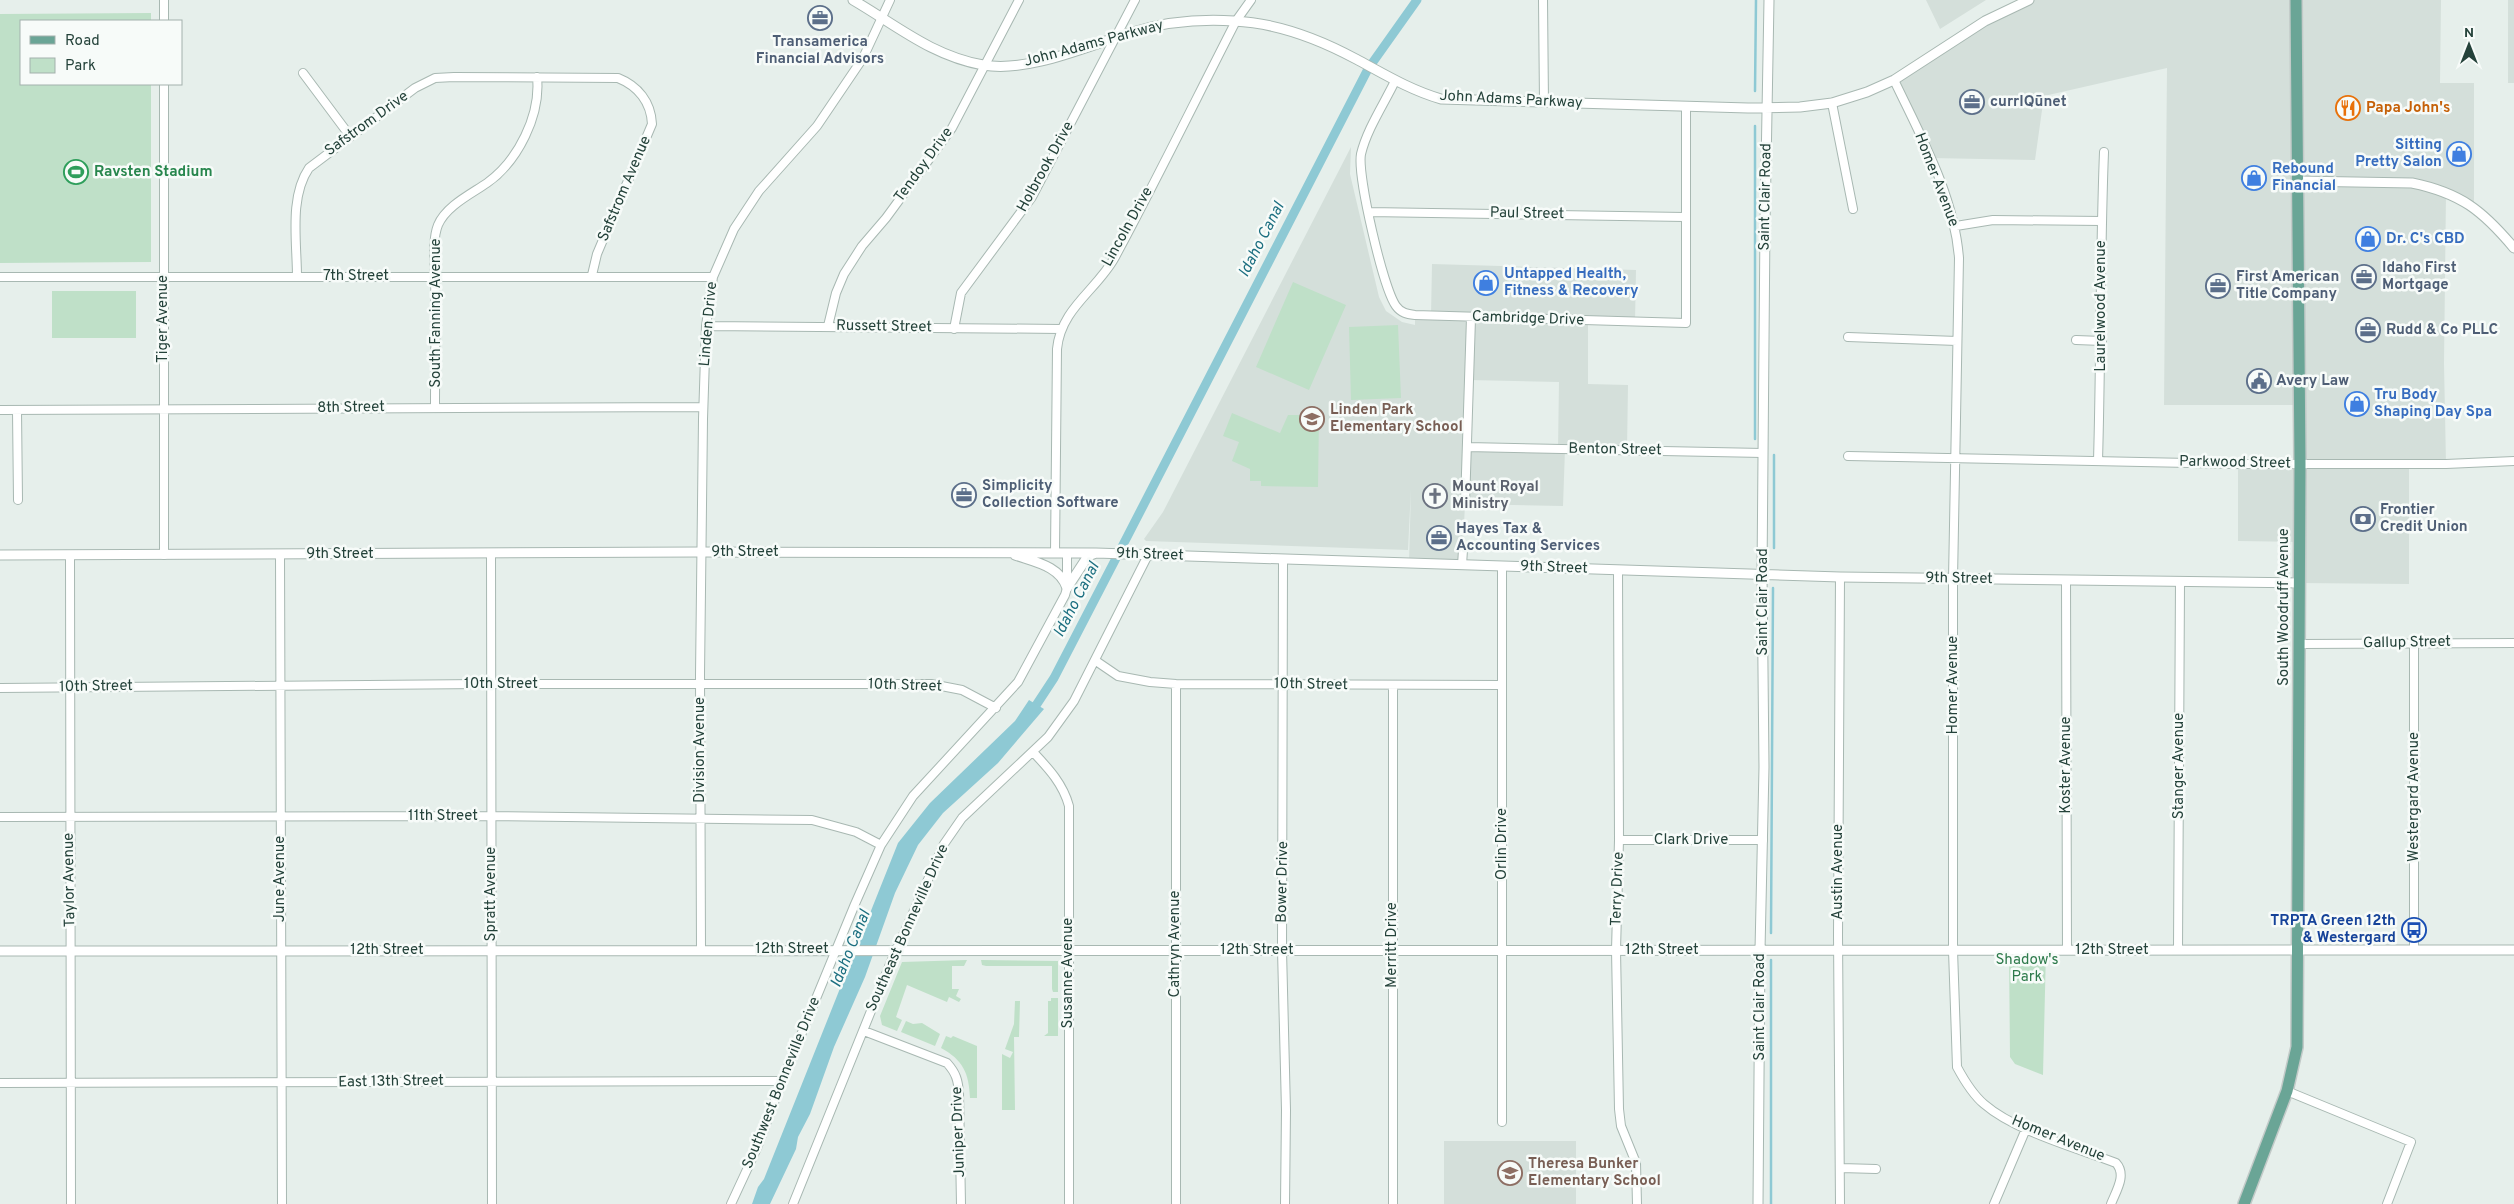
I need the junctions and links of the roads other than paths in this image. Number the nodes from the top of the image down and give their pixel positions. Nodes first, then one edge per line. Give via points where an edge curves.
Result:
1 (164, 0) edge
2 (853, 0) edge
3 (890, 0) edge
4 (1019, 0) edge
5 (1135, 0) edge
6 (1251, 0) edge
7 (1542, 0) edge
8 (1769, 0) edge
9 (2029, 0) edge
10 (2296, 0) edge
11 (882, 19) junction
12 (164, 20) edge
13 (1236, 21) junction
14 (1114, 39) junction
15 (984, 65) junction
16 (303, 73) dead end
17 (537, 77) junction
18 (1894, 80) junction
19 (1396, 81) junction
20 (164, 85) edge
21 (1544, 103) junction
22 (1832, 103) junction
23 (1686, 107) junction
24 (1768, 108) junction
25 (350, 136) junction
26 (2104, 152) dead end
27 (2297, 181) junction
28 (1853, 210) dead end
29 (1369, 212) junction
30 (1685, 217) junction
31 (2102, 222) junction
32 (1956, 226) junction
33 (2514, 248) edge
34 (0, 276) edge
35 (435, 276) junction
36 (592, 276) junction
37 (164, 277) junction
38 (297, 277) junction
39 (713, 277) junction
40 (1471, 318) junction
41 (706, 326) junction
42 (828, 326) junction
43 (954, 329) junction
44 (1061, 330) junction
45 (1848, 337) dead end
46 (2076, 340) dead end
47 (2102, 340) junction
48 (1957, 341) junction
49 (703, 407) junction
50 (435, 408) junction
51 (0, 410) edge
52 (17, 410) junction
53 (163, 411) junction
54 (1467, 447) junction
55 (1763, 453) junction
56 (1848, 456) dead end
57 (1955, 459) junction
58 (2098, 461) junction
59 (2514, 461) edge
60 (2300, 464) junction
61 (18, 500) dead end
62 (1465, 504) dead end
63 (1463, 550) dead end
64 (701, 552) junction
65 (491, 553) junction
66 (1011, 553) junction
67 (1055, 553) junction
68 (1096, 553) junction
69 (280, 554) junction
70 (1067, 554) junction
71 (0, 555) edge
72 (70, 555) junction
73 (164, 555) junction
74 (1148, 555) junction
75 (1283, 560) junction
76 (1462, 565) junction
77 (1502, 567) junction
78 (1618, 571) junction
79 (1762, 574) junction
80 (1840, 577) junction
81 (1953, 579) junction
82 (2066, 581) junction
83 (2180, 582) junction
84 (2299, 583) junction
85 (1067, 588) junction
86 (2514, 643) edge
87 (2300, 644) junction
88 (2414, 644) junction
89 (1096, 661) junction
90 (281, 684) junction
91 (492, 684) junction
92 (700, 684) junction
93 (1176, 684) junction
94 (1284, 684) junction
95 (1393, 686) junction
96 (1502, 686) junction
97 (69, 687) junction
98 (0, 688) edge
99 (996, 708) junction
100 (1034, 753) junction
101 (280, 816) junction
102 (491, 816) junction
103 (0, 817) edge
104 (69, 817) junction
105 (701, 820) junction
106 (1619, 840) junction
107 (1763, 840) junction
108 (881, 845) junction
109 (701, 949) junction
110 (836, 949) junction
111 (71, 950) junction
112 (281, 950) junction
113 (491, 950) junction
114 (897, 950) junction
115 (1068, 950) junction
116 (1175, 950) junction
117 (1282, 950) junction
118 (1392, 950) junction
119 (1501, 950) junction
120 (1616, 950) junction
121 (1760, 950) junction
122 (1838, 950) junction
123 (1952, 950) junction
124 (2067, 950) junction
125 (2178, 950) junction
126 (2298, 950) junction
127 (2414, 950) junction
128 (2514, 950) edge
129 (0, 951) edge
130 (864, 1031) junction
131 (492, 1081) junction
132 (782, 1081) junction
133 (0, 1083) edge
134 (70, 1083) junction
135 (280, 1083) junction
136 (2287, 1091) junction
137 (1502, 1122) dead end
138 (2026, 1129) junction
139 (1840, 1168) junction
140 (1876, 1169) dead end
141 (71, 1204) edge
142 (282, 1204) edge
143 (492, 1204) edge
144 (731, 1204) edge
145 (793, 1204) edge
146 (961, 1204) edge
147 (1068, 1204) edge
148 (1176, 1204) edge
149 (1285, 1204) edge
150 (1393, 1204) edge
151 (1636, 1204) edge
152 (1758, 1204) edge
153 (1840, 1204) edge
154 (1994, 1204) edge
155 (2111, 1204) edge
156 (2244, 1204) edge
157 (2387, 1204) edge

1 - 12 street
2 - 11 street, John Adams Parkway
3 - 11 street, Linden Drive
4 - 15 street, Tendoy Drive
5 - 14 street, Holbrook Drive
6 - 13 street, Lincoln Drive
7 - 21 street
8 - 24 street, Saint Clair Road
9 - 18 street, John Adams Parkway via 1985,21
10 - 27 main road, South Woodruff Avenue
11 - 15 street, John Adams Parkway via 937,52
11 - 39 street, Linden Drive via 863,58 833,105 758,191 734,229
13 - 14 street, John Adams Parkway via 1175,23
13 - 19 street, John Adams Parkway via 1303,35
13 - 44 street, Lincoln Drive via 1114,260 1074,307
14 - 15 street, John Adams Parkway via 1023,64
14 - 43 street, Holbrook Drive via 1032,197 961,294
15 - 42 street, Tendoy Drive via 952,128 851,262 836,293
16 - 25 street
17 - 25 street, Safstrom Drive via 435,78 415,88
17 - 35 street, South Fanning Avenue via 538,101 532,121 509,161 439,223
17 - 36 street, Safstrom Avenue via 618,78 631,83 640,92 651,113 650,131 597,254
18 - 22 street, John Adams Parkway
18 - 32 street, Homer Avenue via 1937,172
19 - 21 street, John Adams Parkway via 1441,98
19 - 29 street, Cambridge Drive via 1361,155
20 - 37 street, Tiger Avenue
21 - 23 street, John Adams Parkway
22 - 24 street, John Adams Parkway
22 - 28 street
23 - 24 street, John Adams Parkway
23 - 30 street, Cambridge Drive
24 - 55 street, Saint Clair Road
25 - 38 street, Safstrom Drive via 314,162 302,178 298,198
26 - 31 street, Laurelwood Avenue
27 - 33 street via 2412,183 2434,188 2457,196 2493,223
27 - 60 main road, South Woodruff Avenue
29 - 30 street, Paul Street
29 - 40 street, Cambridge Drive via 1388,290 1397,308 1415,315
30 - 40 street, Cambridge Drive via 1686,323
31 - 32 street via 1993,220
31 - 47 street, Laurelwood Avenue
32 - 48 street, Homer Avenue via 1959,258
34 - 37 street, 7th Street
35 - 36 street, 7th Street
35 - 38 street, 7th Street
35 - 50 street, South Fanning Avenue
36 - 39 street, 7th Street
37 - 38 street, 7th Street
37 - 53 street, Tiger Avenue
39 - 41 street, Linden Drive
40 - 54 street
41 - 42 street, Russett Street
41 - 49 street, Linden Drive
42 - 43 street, Russett Street
43 - 44 street, Russett Street
44 - 67 street, Lincoln Drive via 1057,348
45 - 48 street
46 - 47 street
47 - 58 street, Laurelwood Avenue
48 - 57 street, Homer Avenue
49 - 50 street, 8th Street
49 - 64 street, Linden Drive
50 - 53 street, 8th Street
51 - 52 street, 8th Street
52 - 53 street, 8th Street
52 - 61 street
53 - 73 street, Tiger Avenue
54 - 55 street, Benton Street
54 - 62 street
55 - 79 street, Saint Clair Road
56 - 57 street, Parkwood Street
57 - 58 street, Parkwood Street
57 - 81 street, Homer Avenue
58 - 60 street, Parkwood Street
59 - 60 street, Parkwood Street
60 - 84 main road, South Woodruff Avenue
63 - 76 street
64 - 65 street, 9th Street
64 - 66 street, 9th Street
64 - 92 street, Division Avenue
65 - 69 street, 9th Street
65 - 91 street, Spratt Avenue
66 - 67 street, 9th Street
66 - 85 street via 1058,572
67 - 70 street, 9th Street
68 - 70 street, 9th Street
68 - 74 street, 9th Street
68 - 85 street via 1088,556
69 - 73 street, 9th Street
69 - 90 street, June Avenue
70 - 85 street, Southwest Bonneville Drive
71 - 72 street, 9th Street
72 - 73 street, 9th Street
72 - 97 street, Taylor Avenue
74 - 75 street, 9th Street
74 - 89 street, Southeast Bonneville Drive
75 - 76 street, 9th Street
75 - 94 street, Bower Drive
76 - 77 street, 9th Street
77 - 78 street, 9th Street
77 - 96 street, Orlin Drive
78 - 79 street, 9th Street
78 - 106 street, Terry Drive
79 - 80 street, 9th Street
79 - 107 street, Saint Clair Road
80 - 81 street, 9th Street
80 - 122 street, Austin Avenue
81 - 82 street, 9th Street
81 - 123 street, Homer Avenue
82 - 83 street, 9th Street
82 - 124 street, Koster Avenue
83 - 84 street, 9th Street
83 - 125 street, Stanger Avenue
84 - 87 main road, South Woodruff Avenue
85 - 99 street, Southwest Bonneville Drive via 1018,682
86 - 88 street, Gallup Street
87 - 88 street, Gallup Street
87 - 126 main road, South Woodruff Avenue
88 - 127 street, Westergard Avenue
89 - 93 street, 10th Street via 1118,676
89 - 100 street, Southeast Bonneville Drive via 1074,701
90 - 91 street, 10th Street
90 - 97 street, 10th Street
90 - 101 street, June Avenue
91 - 92 street, 10th Street
91 - 102 street, Spratt Avenue
92 - 99 street, 10th Street via 931,684 962,690
92 - 105 street, Division Avenue
93 - 94 street, 10th Street
93 - 116 street, Cathryn Avenue
94 - 95 street, 10th Street
94 - 117 street, Bower Drive
95 - 96 street, 10th Street
95 - 118 street, Merritt Drive
96 - 119 street, Orlin Drive
97 - 98 street, 10th Street
97 - 104 street, Taylor Avenue
99 - 108 street, Southwest Bonneville Drive via 913,796
100 - 114 street, Southeast Bonneville Drive via 995,785 951,831 930,871
100 - 115 street, Susanne Avenue via 1055,777 1066,794 1069,806
101 - 102 street, 11th Street
101 - 104 street, 11th Street
101 - 112 street, June Avenue
102 - 105 street, 11th Street
102 - 113 street, Spratt Avenue
103 - 104 street, 11th Street
104 - 111 street, Taylor Avenue
105 - 108 street, 11th Street via 812,820 856,832
105 - 109 street, Division Avenue
106 - 107 street, Clark Drive
106 - 120 street, Terry Drive
107 - 121 street, Saint Clair Road
108 - 110 street, Southwest Bonneville Drive
109 - 110 street, 12th Street
109 - 113 street, 12th Street
110 - 114 street, 12th Street
110 - 132 street, Southwest Bonneville Drive
111 - 112 street, 12th Street
111 - 129 street, 12th Street
111 - 134 street, Taylor Avenue
112 - 113 street, 12th Street
112 - 135 street, June Avenue
113 - 131 street, Spratt Avenue
114 - 115 street, 12th Street
114 - 130 street, Southeast Bonneville Drive
115 - 116 street, 12th Street
115 - 147 street, Susanne Avenue
116 - 117 street, 12th Street
116 - 148 street, Cathryn Avenue
117 - 118 street, 12th Street
117 - 149 street, Bower Drive
118 - 119 street, 12th Street
118 - 150 street, Merritt Drive
119 - 120 street, 12th Street
119 - 137 street, Orlin Drive
120 - 121 street, 12th Street
120 - 151 street, Terry Drive via 1619,1109 1636,1163
121 - 122 street, 12th Street
121 - 152 street, Saint Clair Road
122 - 123 street, 12th Street
122 - 139 street, Austin Avenue
123 - 124 street, 12th Street
123 - 138 street, Homer Avenue via 1957,1067 1982,1103
124 - 125 street, 12th Street
125 - 126 street, 12th Street
126 - 127 street, 12th Street
126 - 136 main road, South Woodruff Avenue via 2297,1047
127 - 128 street, 12th Street
130 - 145 street, Southeast Bonneville Drive
130 - 146 street, Juniper Drive via 947,1063 953,1070 959,1093
131 - 132 street, East 13th Street
131 - 135 street, East 13th Street
131 - 143 street, Spratt Avenue
132 - 144 street, Southwest Bonneville Drive via 757,1148
133 - 134 street, East 13th Street
134 - 135 street, East 13th Street
134 - 141 street, Taylor Avenue
135 - 142 street, June Avenue
136 - 156 main road, South Woodruff Avenue
136 - 157 street via 2411,1142
138 - 154 street
138 - 155 street, Homer Avenue via 2116,1163 2122,1175
139 - 140 street
139 - 153 street, Austin Avenue

